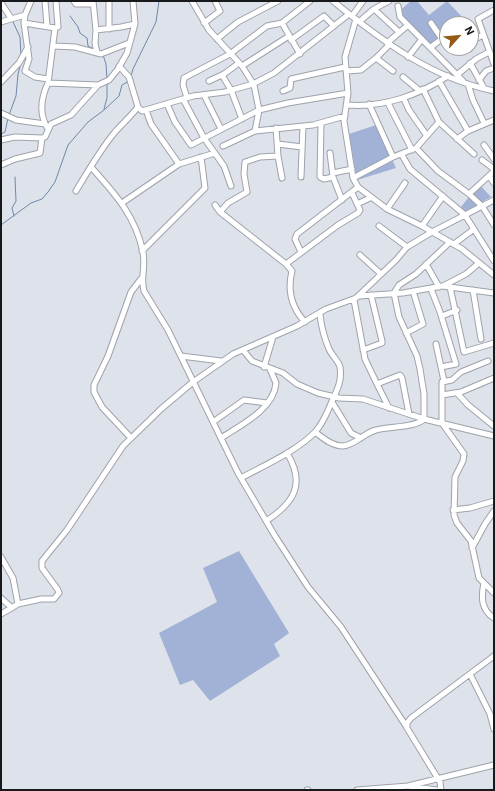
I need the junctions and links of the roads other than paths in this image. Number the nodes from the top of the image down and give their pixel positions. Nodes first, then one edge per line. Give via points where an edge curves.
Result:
1 (31, 1) edge
2 (45, 1) edge
3 (56, 1) edge
4 (74, 1) edge
5 (109, 1) edge
6 (133, 1) edge
7 (192, 1) edge
8 (216, 1) edge
9 (278, 1) edge
10 (310, 1) edge
11 (333, 1) edge
12 (363, 1) edge
13 (390, 1) edge
14 (93, 2) edge
15 (1, 3) edge
16 (398, 6) dead end
17 (374, 9) junction
18 (494, 10) edge
19 (24, 15) junction
20 (354, 17) junction
21 (12, 18) junction
22 (1, 22) edge
23 (24, 23) junction
24 (204, 23) junction
25 (282, 23) junction
26 (431, 23) dead end
27 (135, 24) junction
28 (408, 25) junction
29 (47, 26) junction
30 (334, 26) junction
31 (55, 28) junction
32 (109, 29) junction
33 (96, 30) junction
34 (399, 32) junction
35 (439, 35) edge
36 (483, 35) junction
37 (479, 37) edge
38 (290, 38) junction
39 (217, 39) junction
40 (422, 39) junction
41 (439, 41) edge
42 (129, 43) junction
43 (388, 44) junction
44 (28, 46) junction
45 (54, 46) junction
46 (431, 47) junction
47 (489, 52) junction
48 (97, 53) junction
49 (230, 54) junction
50 (300, 54) junction
51 (408, 57) junction
52 (376, 58) junction
53 (470, 63) junction
54 (240, 64) junction
55 (494, 64) edge
56 (119, 66) junction
57 (494, 68) edge
58 (346, 69) junction
59 (393, 71) dead end
60 (458, 74) junction
61 (222, 75) junction
62 (448, 76) junction
63 (403, 77) dead end
64 (479, 80) junction
65 (48, 81) junction
66 (209, 81) dead end
67 (439, 81) junction
68 (1, 82) edge
69 (466, 83) junction
70 (98, 85) junction
71 (484, 88) junction
72 (231, 90) junction
73 (422, 90) junction
74 (493, 91) edge
75 (283, 92) dead end
76 (348, 93) junction
77 (204, 95) junction
78 (494, 97) edge
79 (185, 99) junction
80 (404, 99) junction
81 (388, 103) junction
82 (167, 104) junction
83 (369, 104) junction
84 (347, 105) junction
85 (138, 107) junction
86 (146, 110) junction
87 (259, 110) junction
88 (1, 113) edge
89 (344, 116) junction
90 (242, 119) junction
91 (494, 120) edge
92 (439, 122) junction
93 (321, 123) junction
94 (484, 123) junction
95 (45, 124) junction
96 (303, 126) junction
97 (276, 128) junction
98 (48, 129) junction
99 (221, 129) junction
100 (255, 131) junction
101 (468, 131) junction
102 (427, 136) junction
103 (42, 138) junction
104 (204, 138) junction
105 (457, 139) junction
106 (1, 140) edge
107 (278, 144) junction
108 (484, 145) dead end
109 (224, 146) dead end
110 (302, 147) junction
111 (414, 149) junction
112 (215, 153) junction
113 (330, 153) dead end
114 (474, 154) dead end
115 (402, 155) junction
116 (278, 156) junction
117 (201, 157) junction
118 (393, 157) junction
119 (494, 159) edge
120 (482, 160) dead end
121 (1, 164) edge
122 (179, 164) junction
123 (91, 167) junction
124 (352, 169) junction
125 (494, 170) edge
126 (333, 175) junction
127 (489, 176) junction
128 (301, 177) dead end
129 (282, 178) dead end
130 (353, 178) junction
131 (405, 183) dead end
132 (494, 183) edge
133 (231, 186) dead end
134 (358, 187) junction
135 (76, 191) dead end
136 (352, 193) junction
137 (469, 194) junction
138 (444, 196) junction
139 (370, 198) junction
140 (342, 200) junction
141 (494, 200) edge
142 (122, 203) junction
143 (357, 204) junction
144 (215, 205) dead end
145 (482, 206) junction
146 (387, 210) junction
147 (220, 212) junction
148 (465, 215) junction
149 (494, 225) edge
150 (379, 226) dead end
151 (422, 226) junction
152 (474, 229) junction
153 (432, 232) junction
154 (452, 243) junction
155 (407, 247) junction
156 (142, 251) junction
157 (301, 252) junction
158 (360, 255) dead end
159 (494, 260) edge
160 (479, 263) junction
161 (286, 264) junction
162 (426, 264) junction
163 (381, 274) junction
164 (494, 275) edge
165 (141, 279) junction
166 (441, 287) junction
167 (450, 287) junction
168 (431, 289) junction
169 (473, 290) junction
170 (413, 291) junction
171 (394, 293) junction
172 (494, 293) edge
173 (371, 295) junction
174 (359, 296) junction
175 (354, 300) junction
176 (457, 310) junction
177 (320, 314) junction
178 (442, 316) junction
179 (305, 322) junction
180 (406, 333) junction
181 (273, 337) junction
182 (481, 340) dead end
183 (494, 343) edge
184 (436, 344) dead end
185 (243, 350) junction
186 (363, 350) junction
187 (181, 356) junction
188 (222, 361) junction
189 (488, 361) dead end
190 (441, 367) junction
191 (267, 368) junction
192 (494, 378) edge
193 (444, 381) junction
194 (192, 382) junction
195 (377, 384) junction
196 (457, 393) junction
197 (442, 395) junction
198 (333, 399) junction
199 (267, 403) junction
200 (390, 408) junction
201 (409, 414) junction
202 (424, 419) junction
203 (213, 422) junction
204 (442, 423) junction
205 (494, 426) edge
206 (315, 432) junction
207 (494, 436) edge
208 (131, 438) junction
209 (221, 438) junction
210 (361, 438) junction
211 (287, 452) junction
212 (241, 478) junction
213 (494, 501) edge
214 (453, 510) junction
215 (494, 511) edge
216 (266, 521) junction
217 (472, 548) junction
218 (1, 557) edge
219 (484, 584) junction
220 (494, 593) edge
221 (1, 598) edge
222 (18, 604) junction
223 (12, 608) junction
224 (1, 614) edge
225 (494, 618) edge
226 (494, 656) edge
227 (470, 674) junction
228 (492, 713) edge
229 (406, 726) junction
230 (494, 729) edge
231 (494, 765) edge
232 (437, 778) junction
233 (408, 786) junction
234 (357, 790) edge
235 (437, 790) edge
236 (442, 790) edge

1 - 19 street
2 - 29 street
3 - 31 street via 58,27
4 - 14 street via 76,4
5 - 32 street
6 - 27 street
7 - 24 street
8 - 24 street via 220,11
9 - 39 street via 238,22
10 - 25 street
11 - 20 street
12 - 20 street
13 - 17 street
14 - 33 street
15 - 21 street
16 - 28 street via 400,17
17 - 20 street
17 - 34 street
18 - 36 street via 478,19
19 - 21 street
19 - 23 street
20 - 30 street
20 - 43 street
20 - 58 street via 347,44
21 - 22 street
23 - 29 street
23 - 44 street
24 - 39 street
25 - 38 street
25 - 49 street via 271,24
26 - 35 street
27 - 32 street
27 - 42 street
28 - 34 street
28 - 40 street
29 - 31 street
30 - 38 street via 324,16
30 - 50 street
31 - 45 street
32 - 33 street
33 - 48 street
34 - 43 street
36 - 37 street
36 - 47 street
38 - 50 street
38 - 54 street
39 - 49 street
40 - 46 street
40 - 51 street
41 - 46 street
42 - 48 street
42 - 56 street via 127,53
43 - 51 street
43 - 52 street
44 - 65 street via 26,73
44 - 68 street via 20,64
45 - 48 street via 75,47
45 - 65 street
46 - 60 street
47 - 53 street
47 - 55 street
49 - 54 street
49 - 79 street via 184,78
50 - 72 street via 269,76
51 - 62 street
52 - 58 street via 361,70
52 - 59 street
53 - 60 street
53 - 64 street
54 - 61 street
54 - 87 street via 254,85
56 - 70 street via 109,80
56 - 85 street via 129,77
57 - 64 street via 486,71
58 - 75 street via 291,79 290,88
58 - 76 street
60 - 69 street
61 - 66 street
61 - 72 street
62 - 67 street
62 - 69 street
63 - 73 street
64 - 71 street
65 - 70 street
65 - 95 street via 42,102 42,118
67 - 73 street
67 - 101 street
69 - 71 street
69 - 94 street
70 - 98 street via 71,115 53,122
71 - 74 street
72 - 77 street
72 - 90 street
73 - 80 street
73 - 92 street
74 - 78 street
76 - 84 street
76 - 87 street
77 - 79 street
77 - 99 street
79 - 82 street
79 - 104 street
80 - 81 street
80 - 102 street
81 - 83 street
81 - 111 street
82 - 86 street
82 - 104 street via 189,144
83 - 84 street
83 - 118 street
84 - 89 street
85 - 86 street via 142,111
85 - 123 street via 115,133
86 - 122 street via 151,124
87 - 90 street
87 - 100 street
88 - 95 street via 16,120
89 - 93 street
89 - 124 street
90 - 99 street
91 - 94 street
92 - 102 street
92 - 105 street
93 - 96 street
93 - 126 street via 320,177 324,179
94 - 101 street
95 - 98 street
96 - 97 street
96 - 110 street
97 - 100 street
97 - 107 street
98 - 103 street via 47,135
99 - 104 street
100 - 109 street
101 - 105 street
102 - 111 street
103 - 106 street
103 - 121 street via 40,153
104 - 112 street
105 - 114 street
107 - 110 street
107 - 116 street
108 - 119 street
110 - 128 street
111 - 115 street
111 - 137 street
112 - 117 street
112 - 133 street via 224,166
113 - 126 street
115 - 118 street
115 - 138 street via 410,169
116 - 129 street
116 - 147 street via 245,162 247,192 228,203
117 - 122 street
117 - 156 street via 205,188 155,241
118 - 130 street
120 - 125 street
122 - 142 street
123 - 135 street
123 - 142 street
124 - 126 street
124 - 130 street
125 - 127 street
126 - 140 street
127 - 132 street
127 - 137 street
130 - 134 street
131 - 146 street
134 - 136 street
134 - 139 street
136 - 140 street
136 - 143 street
137 - 145 street
138 - 148 street
138 - 151 street
139 - 143 street
139 - 146 street
140 - 157 street via 297,234 295,239
141 - 145 street
142 - 156 street via 139,236
143 - 157 street via 360,210 358,213
144 - 147 street
145 - 148 street
145 - 149 street
146 - 151 street
147 - 161 street
148 - 152 street
148 - 153 street
150 - 155 street
151 - 153 street
152 - 154 street
152 - 159 street
153 - 154 street
153 - 155 street
154 - 160 street
154 - 162 street
155 - 163 street
156 - 165 street via 145,268
157 - 161 street
158 - 163 street
160 - 164 street
160 - 166 street via 466,274
161 - 179 street via 292,271 291,303
162 - 166 street
162 - 171 street via 399,285
163 - 174 street
165 - 187 street via 147,298
165 - 208 street via 131,292 108,356 94,385 94,392 102,407
166 - 167 street
166 - 168 street
167 - 169 street
167 - 176 street
168 - 170 street
168 - 178 street
169 - 172 street
169 - 182 street
170 - 171 street
170 - 180 street via 423,324
171 - 173 street
171 - 180 street
173 - 174 street
173 - 186 street via 382,343
174 - 175 street
175 - 177 street via 326,309
175 - 186 street
176 - 178 street
176 - 183 street via 464,352
177 - 179 street
177 - 198 street via 320,326 340,367 340,383
178 - 190 street via 456,364
179 - 181 street
180 - 202 street via 420,369
181 - 185 street
181 - 191 street
184 - 190 street
185 - 188 street
185 - 191 street via 249,359
186 - 195 street
187 - 188 street
187 - 194 street
188 - 194 street
189 - 193 street via 462,372 452,380
190 - 193 street
191 - 198 street
191 - 199 street via 276,383
192 - 196 street
193 - 197 street via 441,383
194 - 203 street
194 - 208 street
195 - 200 street
195 - 201 street via 401,376
196 - 197 street
196 - 205 street
197 - 204 street
198 - 200 street via 364,399
198 - 206 street
198 - 210 street via 351,433
199 - 203 street via 244,400
199 - 209 street via 248,420
200 - 201 street
201 - 202 street
202 - 204 street
202 - 210 street via 408,426 376,430
203 - 209 street
204 - 207 street
204 - 214 street via 464,454 455,477
206 - 210 street via 335,445 348,445
206 - 211 street
208 - 222 street via 67,530 42,561 42,568 59,593 54,599
209 - 212 street
211 - 212 street
211 - 216 street via 294,471 294,494 287,505
212 - 216 street
213 - 214 street
214 - 217 street via 457,523 468,536
215 - 217 street
216 - 229 street via 308,587 342,627
217 - 219 street via 478,573
218 - 222 street via 13,578
219 - 220 street
219 - 225 street via 482,601 486,611
221 - 223 street
222 - 223 street
223 - 224 street
226 - 227 street
227 - 228 street
227 - 229 street via 411,718
228 - 230 street
229 - 232 street
231 - 232 street
232 - 233 street
232 - 236 street
233 - 234 street
233 - 235 street

